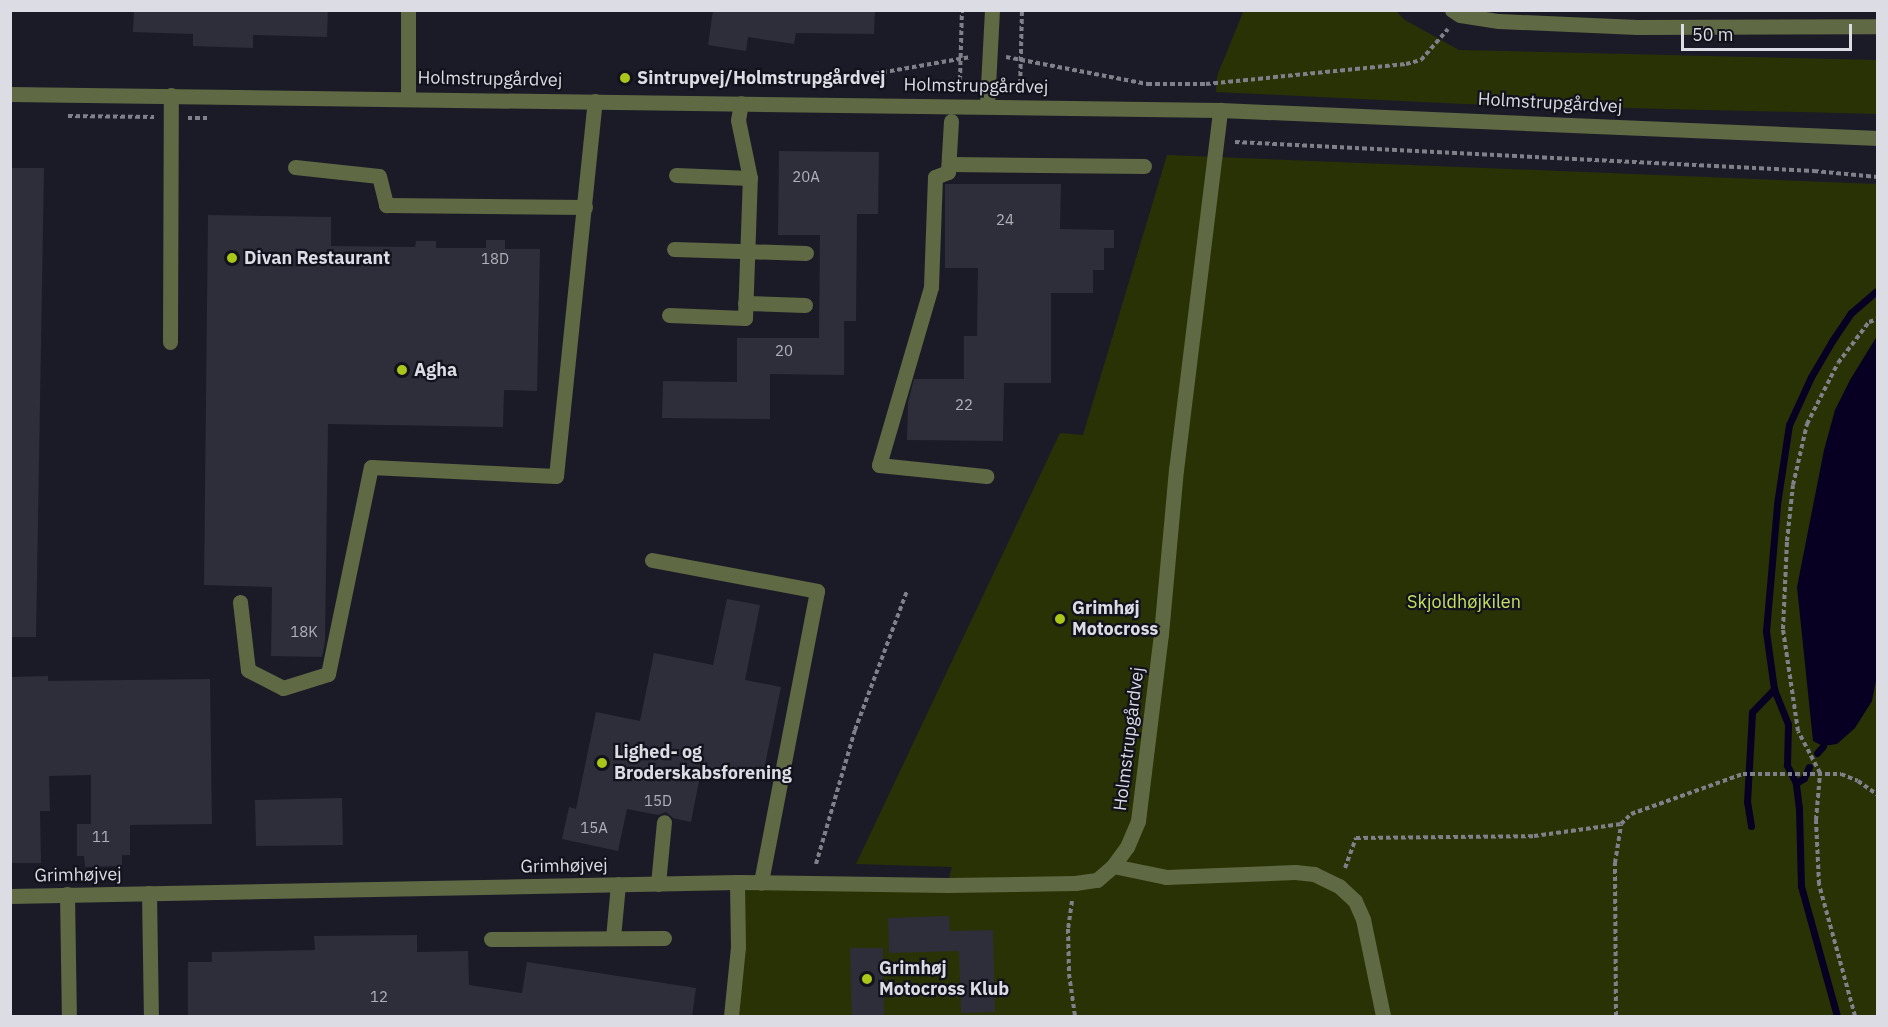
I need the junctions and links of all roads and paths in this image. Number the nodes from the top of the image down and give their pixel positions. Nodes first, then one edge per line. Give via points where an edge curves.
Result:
1 (408, 10) edge
2 (962, 10) edge
3 (992, 10) edge
4 (1022, 10) edge
5 (1456, 13) edge
6 (1878, 26) edge
7 (991, 55) junction
8 (961, 57) junction
9 (1022, 58) junction
10 (10, 94) edge
11 (171, 95) junction
12 (408, 97) junction
13 (595, 101) junction
14 (741, 103) junction
15 (788, 103) junction
16 (952, 105) junction
17 (987, 105) junction
18 (1220, 110) junction
19 (951, 121) dead end
20 (1878, 138) edge
21 (1216, 141) junction
22 (949, 164) junction
23 (1144, 166) dead end
24 (295, 167) dead end
25 (676, 176) dead end
26 (1878, 177) edge
27 (750, 178) junction
28 (585, 207) junction
29 (674, 249) dead end
30 (747, 251) junction
31 (806, 253) dead end
32 (745, 303) junction
33 (805, 305) dead end
34 (669, 315) dead end
35 (1878, 319) edge
36 (170, 342) dead end
37 (986, 476) dead end
38 (652, 561) dead end
39 (907, 591) dead end
40 (240, 602) dead end
41 (1820, 773) junction
42 (1878, 795) edge
43 (664, 822) dead end
44 (1621, 824) junction
45 (1113, 866) junction
46 (737, 882) junction
47 (761, 883) junction
48 (1075, 883) junction
49 (618, 884) junction
50 (658, 884) junction
51 (810, 885) junction
52 (1339, 886) junction
53 (150, 893) junction
54 (68, 894) junction
55 (10, 896) edge
56 (613, 938) junction
57 (664, 938) dead end
58 (490, 939) dead end
59 (69, 1017) edge
60 (151, 1017) edge
61 (731, 1017) edge
62 (1075, 1017) edge
63 (1383, 1017) edge
64 (1616, 1017) edge
65 (1855, 1017) edge

1 - 12 street, Holmstrupgårdvej
2 - 8 path
3 - 7 street
4 - 9 path
5 - 6 street via 1499,21 1637,27
5 - 9 path via 1421,60 1406,64 1187,85 1148,84
7 - 8 path
7 - 9 path
7 - 17 street
8 - 15 path via 811,85
8 - 16 path via 960,80
10 - 11 street, Holmstrupgårdvej
11 - 12 street, Holmstrupgårdvej
11 - 36 street
12 - 13 street, Holmstrupgårdvej
13 - 14 street, Holmstrupgårdvej
13 - 28 street
14 - 15 street, Holmstrupgårdvej
14 - 27 street via 738,120
15 - 16 street, Holmstrupgårdvej
16 - 17 street, Holmstrupgårdvej
17 - 18 street, Holmstrupgårdvej
18 - 20 street, Holmstrupgårdvej
18 - 21 street, Holmstrupgårdvej
19 - 22 street
21 - 26 path
21 - 45 street, Holmstrupgårdvej via 1144,780 1138,821
22 - 23 street
22 - 37 street via 948,172 935,177 931,287 879,465
24 - 28 street via 379,176 386,205
25 - 27 street
27 - 30 street
28 - 40 street via 556,476 371,467 328,674 283,688 248,670
29 - 30 street
30 - 31 street
30 - 32 street
32 - 33 street
32 - 34 street via 745,318
35 - 41 path via 1869,322 1838,363 1807,424 1793,485 1786,541 1783,629 1798,731
38 - 47 street via 817,591
39 - 51 path via 855,730
41 - 42 path via 1841,774
41 - 44 path via 1743,774 1630,814
41 - 65 path via 1816,820 1819,884
43 - 50 street
44 - 52 path via 1534,836 1356,838
44 - 64 path via 1615,864
45 - 48 street, Grimhøjvej via 1097,880
45 - 52 street via 1166,877 1295,872 1314,874
46 - 47 street, Grimhøjvej
46 - 50 street, Grimhøjvej
46 - 61 street via 738,946
47 - 51 street, Grimhøjvej
48 - 51 street, Grimhøjvej
48 - 62 path via 1068,929
49 - 50 street, Grimhøjvej
49 - 53 street, Grimhøjvej
49 - 56 street
52 - 63 street via 1355,901 1363,919
53 - 54 street, Grimhøjvej
53 - 60 street
54 - 55 street, Grimhøjvej
54 - 59 street
56 - 57 street
56 - 58 street

